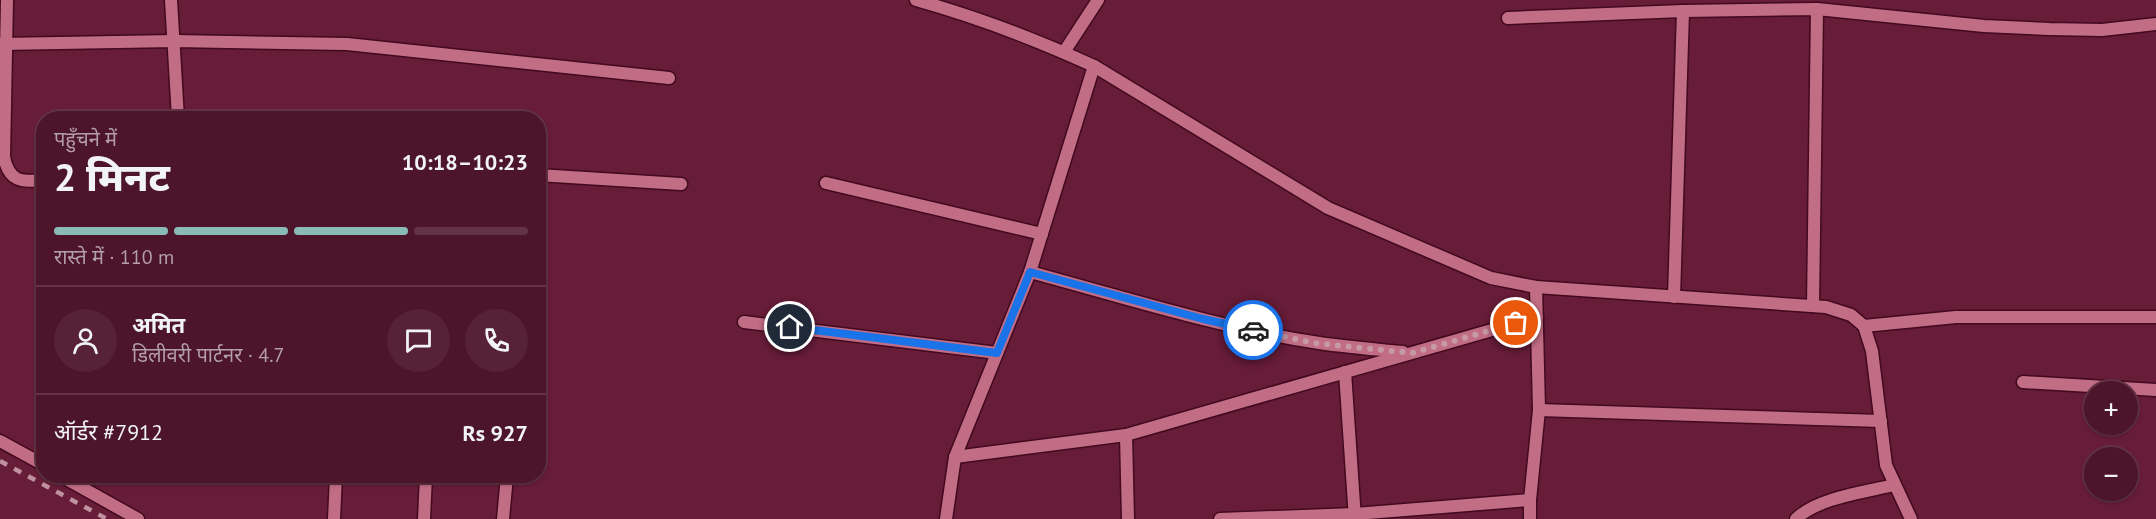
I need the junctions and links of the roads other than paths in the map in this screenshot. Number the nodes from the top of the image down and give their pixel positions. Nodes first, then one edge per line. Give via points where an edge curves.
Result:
1 (7, 0) edge
2 (171, 0) edge
3 (916, 0) edge
4 (1098, 0) edge
5 (1817, 9) junction
6 (1683, 11) junction
7 (1508, 18) dead end
8 (2156, 24) edge
9 (175, 42) junction
10 (3, 44) edge
11 (1064, 52) junction
12 (1095, 66) junction
13 (669, 78) dead end
14 (178, 111) edge
15 (546, 176) edge
16 (36, 181) edge
17 (826, 183) dead end
18 (681, 184) dead end
19 (1042, 234) junction
20 (1030, 272) junction
21 (1536, 287) junction
22 (1674, 297) junction
23 (1814, 306) junction
24 (1537, 317) junction
25 (2156, 317) edge
26 (744, 321) dead end
27 (1864, 326) junction
28 (997, 353) junction
29 (1412, 353) junction
30 (1345, 372) junction
31 (2023, 382) dead end
32 (2156, 390) edge
33 (1539, 410) junction
34 (1881, 421) junction
35 (1126, 435) junction
36 (0, 441) edge
37 (955, 457) junction
38 (36, 461) edge
39 (74, 483) edge
40 (336, 483) edge
41 (426, 483) edge
42 (506, 483) edge
43 (1894, 485) junction
44 (1530, 501) junction
45 (1355, 516) edge
46 (138, 519) edge
47 (334, 519) edge
48 (424, 519) edge
49 (503, 519) edge
50 (946, 519) edge
51 (1128, 519) edge
52 (1220, 519) edge
53 (1530, 519) edge
54 (1796, 519) edge
55 (1911, 519) edge

1 - 10 street
2 - 9 street
3 - 11 street
4 - 11 street
5 - 6 street
5 - 8 street via 1984,26 2102,30
5 - 23 street
6 - 7 street
6 - 22 street
9 - 10 street
9 - 13 street via 375,46
9 - 14 street
10 - 16 street via 7,171 15,178
11 - 12 street
12 - 19 street
12 - 21 street via 1328,208 1491,278
15 - 18 street
17 - 19 street
19 - 20 street
20 - 28 street
20 - 29 street via 1264,333 1314,343
21 - 22 street
21 - 24 street
22 - 23 street
23 - 27 street via 1851,315
24 - 29 street
24 - 33 street
25 - 27 street via 1950,317
26 - 28 street
27 - 34 street via 1872,351
28 - 37 street
29 - 30 street
30 - 35 street
30 - 45 street
31 - 32 street
33 - 34 street
33 - 44 street
34 - 43 street via 1886,465
35 - 37 street
35 - 51 street
36 - 38 street
37 - 50 street
39 - 46 street
40 - 47 street
41 - 48 street
42 - 49 street
43 - 54 street via 1823,502
43 - 55 street
44 - 45 street
44 - 53 street
45 - 52 street

